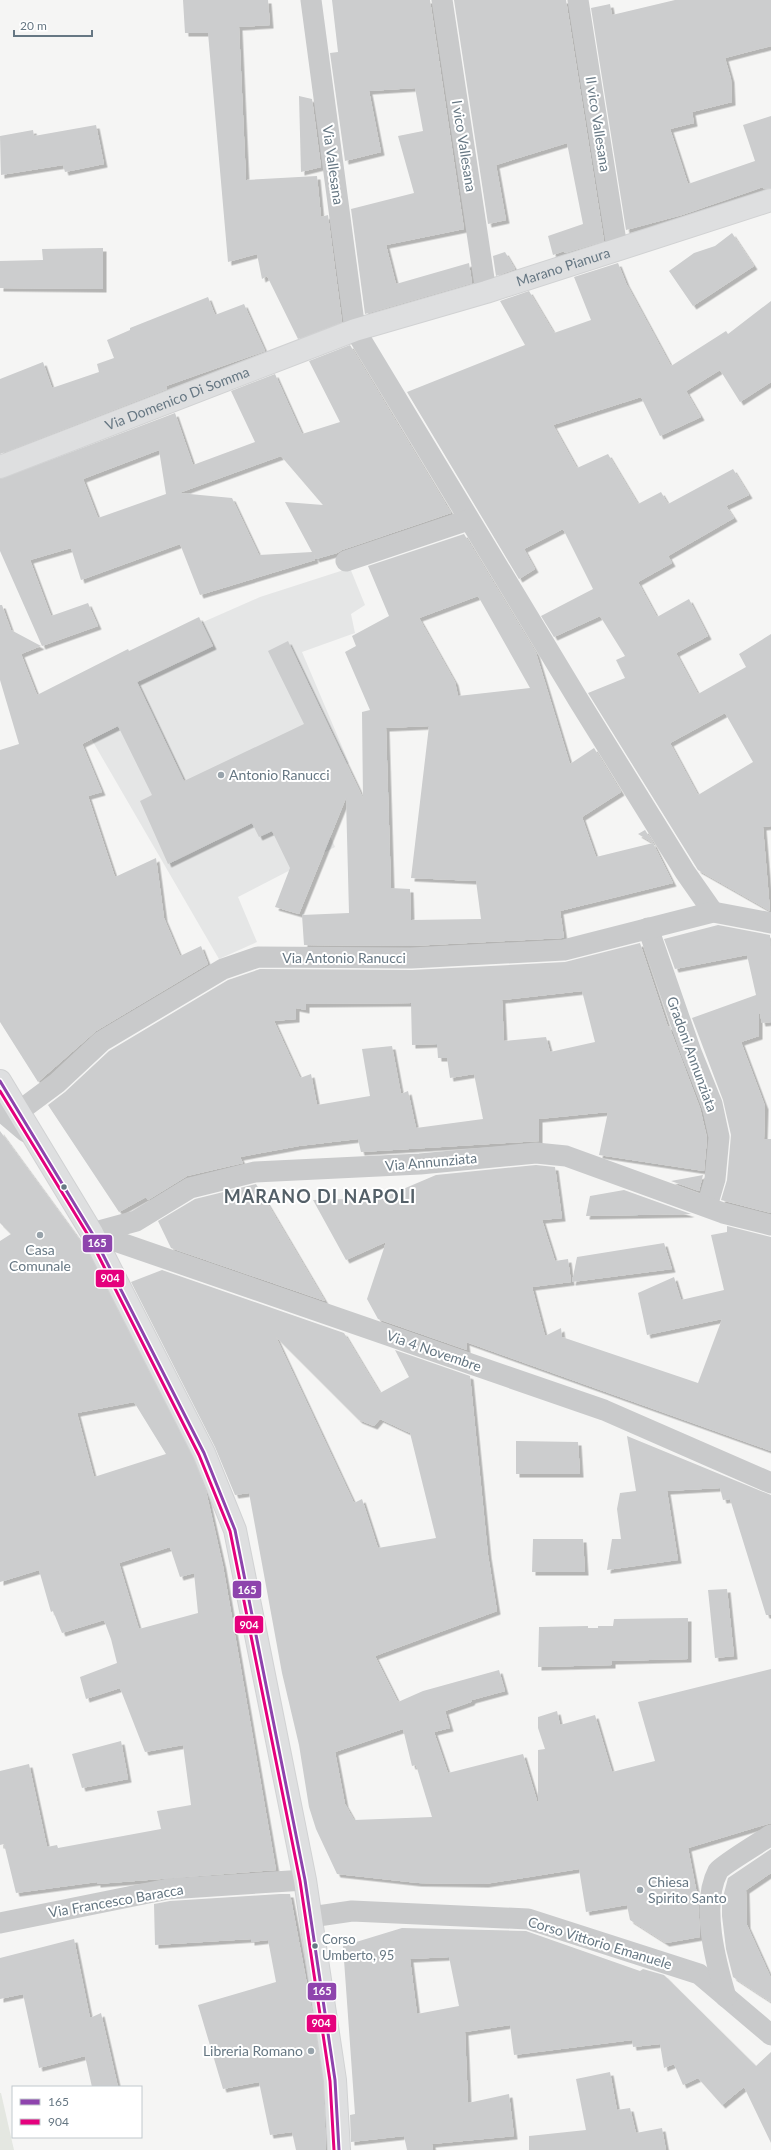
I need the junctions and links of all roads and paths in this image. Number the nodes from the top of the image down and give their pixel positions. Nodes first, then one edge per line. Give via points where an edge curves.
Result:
1 (311, 0) edge
2 (442, 0) edge
3 (578, 0) edge
4 (771, 200) edge
5 (617, 248) junction
6 (486, 292) junction
7 (355, 330) junction
8 (0, 467) edge
9 (468, 520) junction
10 (346, 561) dead end
11 (713, 912) junction
12 (771, 923) edge
13 (648, 928) junction
14 (0, 1081) edge
15 (9, 1111) edge
16 (706, 1206) junction
17 (771, 1225) edge
18 (92, 1233) junction
19 (771, 1483) edge
20 (771, 1835) edge
21 (305, 1880) junction
22 (311, 1918) junction
23 (0, 1923) edge
24 (726, 1997) junction
25 (771, 2035) edge
26 (338, 2150) edge

1 - 7 street, Via Vallesana
2 - 6 street, I vico Vallesana
3 - 5 street, II vico Vallesana
4 - 5 main road, Marano Pianura
5 - 6 main road, Marano Pianura
6 - 7 main road, Marano Pianura
7 - 8 main road, Via Domenico Di Somma
7 - 9 street
9 - 10 street
9 - 11 street via 685,872
11 - 12 street
11 - 13 street, Via Antonio Ranucci
13 - 15 street, Via Antonio Ranucci via 564,950 411,958 258,958 223,969 102,1040 57,1083
13 - 16 street, Gradoni Annunziata via 712,1104 719,1137 714,1179
14 - 15 main road
15 - 18 main road via 34,1139
16 - 17 street, Via Annunziata
16 - 18 street, Via Annunziata via 566,1156 536,1153 420,1164 255,1172 190,1188 136,1221
18 - 19 street, Via 4 Novembre via 604,1410
18 - 21 main road via 204,1453 235,1530
20 - 24 street via 718,1870 711,1896 712,1946
21 - 22 main road
21 - 23 street, Via Francesco Baracca via 168,1889
22 - 24 street, Corso Vittorio Emanuele via 352,1911 528,1919 699,1974
22 - 26 main road via 335,2080
24 - 25 street, Corso Vittorio Emanuele

